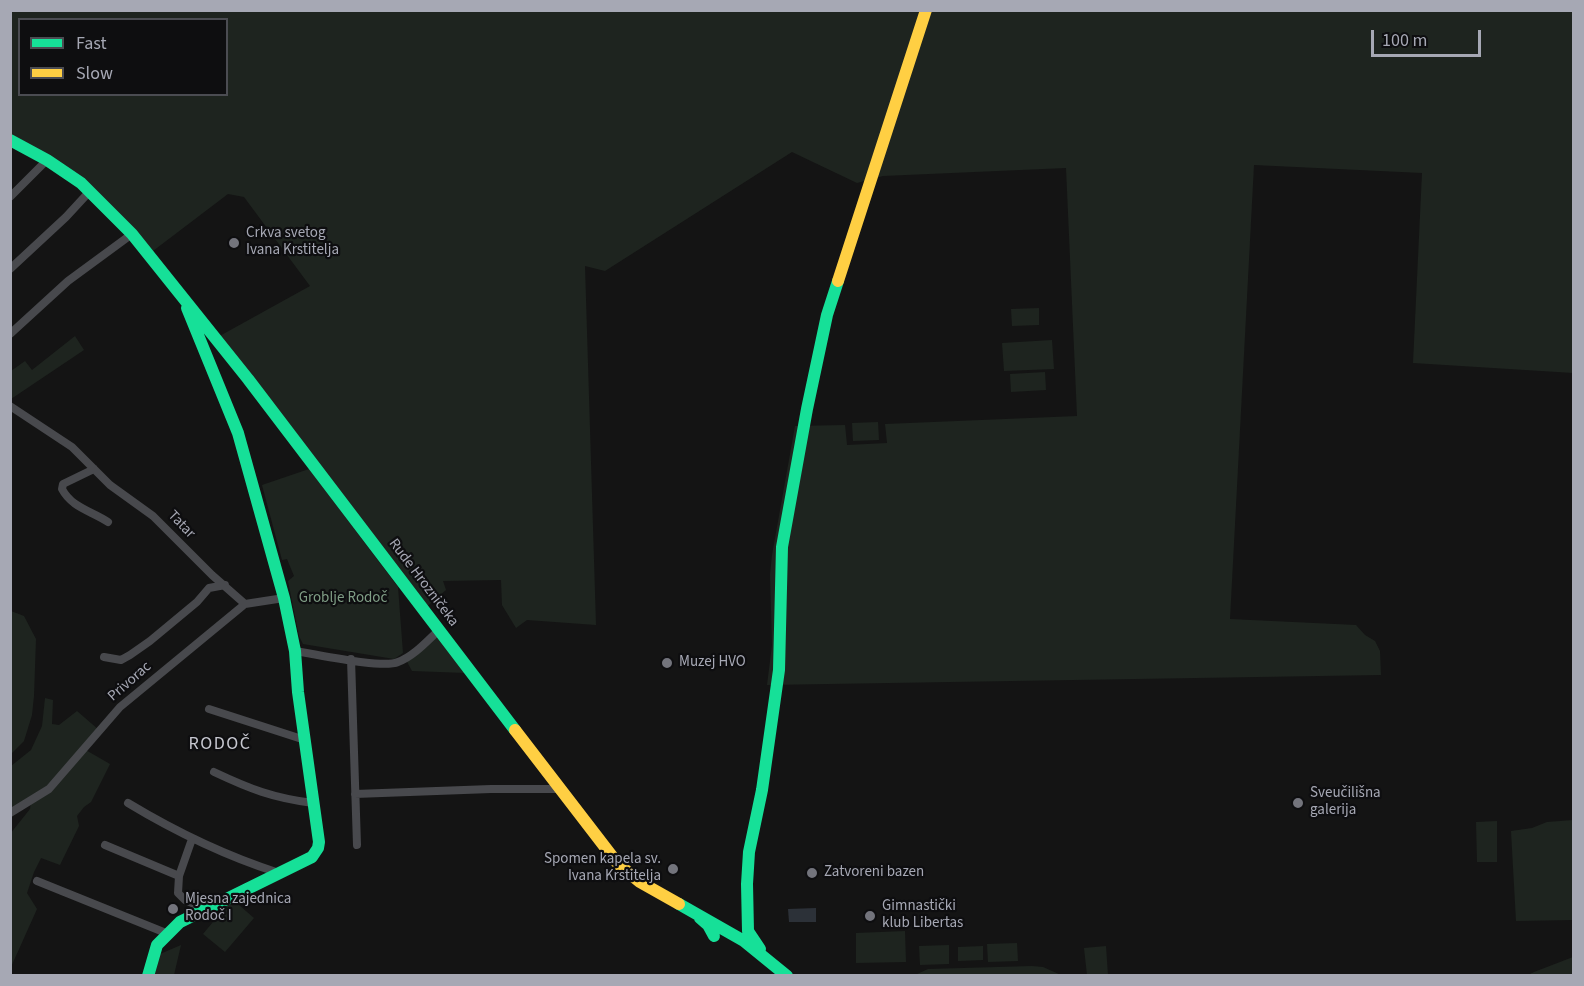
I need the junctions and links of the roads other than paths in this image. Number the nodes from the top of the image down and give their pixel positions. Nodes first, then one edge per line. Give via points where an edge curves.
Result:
1 (926, 10) edge
2 (10, 140) edge
3 (47, 160) junction
4 (90, 191) junction
5 (10, 197) edge
6 (132, 234) junction
7 (10, 269) edge
8 (183, 299) junction
9 (10, 334) edge
10 (10, 406) edge
11 (94, 469) junction
12 (108, 522) dead end
13 (225, 585) junction
14 (284, 598) junction
15 (245, 604) junction
16 (439, 630) junction
17 (295, 651) junction
18 (104, 657) dead end
19 (351, 659) junction
20 (209, 709) dead end
21 (306, 740) junction
22 (214, 772) dead end
23 (562, 789) junction
24 (355, 794) junction
25 (128, 803) dead end
26 (313, 803) junction
27 (10, 813) edge
28 (192, 839) junction
29 (105, 845) dead end
30 (357, 845) dead end
31 (279, 873) junction
32 (179, 876) junction
33 (37, 881) dead end
34 (747, 902) junction
35 (206, 909) junction
36 (693, 911) junction
37 (747, 923) junction
38 (165, 933) junction
39 (732, 933) junction
40 (714, 936) dead end
41 (776, 965) junction
42 (148, 975) edge
43 (787, 975) edge

1 - 34 street via 827,315 816,364 782,547 779,670 764,781 749,852
2 - 3 street, Rude Hrozničeka
3 - 4 street, Rude Hrozničeka
3 - 5 street
4 - 6 street, Rude Hrozničeka
4 - 7 street
6 - 8 street, Rude Hrozničeka
6 - 9 street via 68,281
8 - 14 street via 238,433
8 - 16 street, Rude Hrozničeka
10 - 11 street, Tatar via 72,447
11 - 12 street via 67,481 62,489 82,509
11 - 13 street, Tatar via 153,516
13 - 15 street, Tatar
13 - 18 street via 209,588 130,655 121,660
14 - 15 street
14 - 17 street
15 - 27 street, Privorac via 120,706 49,789
16 - 19 street via 397,663 382,665
16 - 23 street, Rude Hrozničeka
17 - 19 street
17 - 21 street
19 - 24 street
20 - 21 street
21 - 26 street
22 - 26 street via 252,790
23 - 24 street
23 - 36 street, Rude Hrozničeka via 618,864 665,898
24 - 30 street
25 - 28 street
26 - 31 street via 319,842 315,853
28 - 31 street
28 - 32 street
29 - 32 street
31 - 35 street
32 - 35 street via 180,896
33 - 38 street
34 - 37 street
34 - 39 street
35 - 38 street
36 - 39 street, Rude Hrozničeka
36 - 40 street
37 - 39 street via 742,933
37 - 41 street via 754,942
38 - 42 street via 155,946
39 - 41 street, Rude Hrozničeka
41 - 43 street

